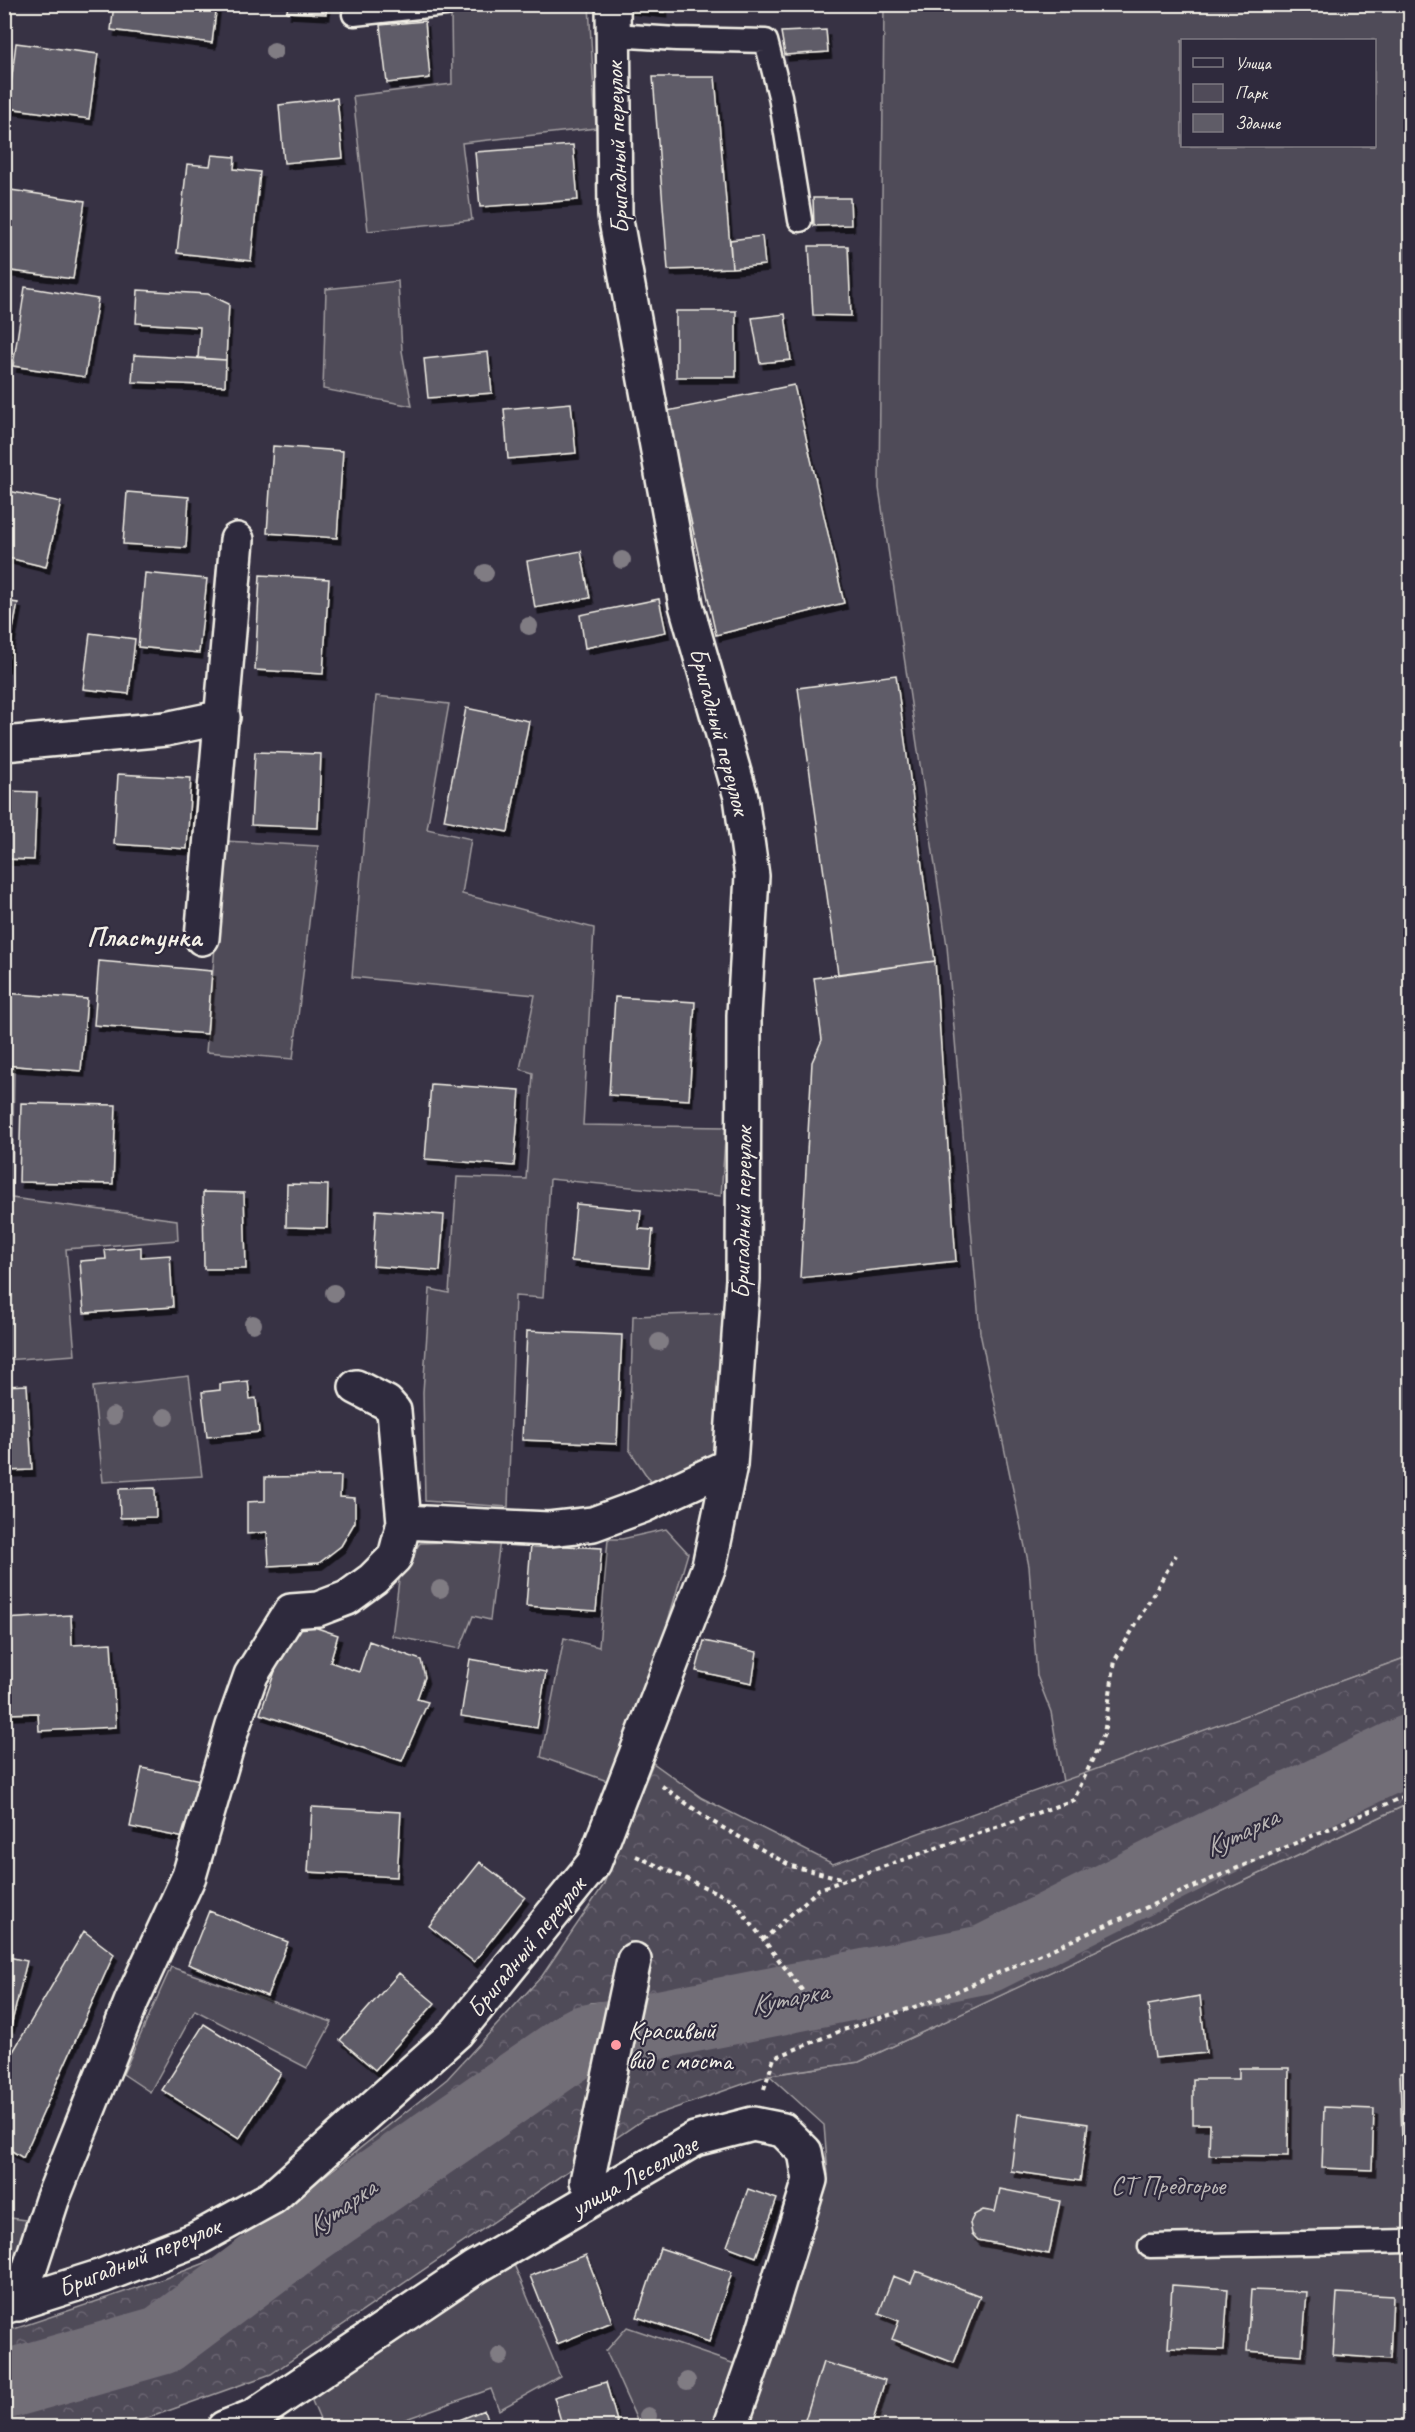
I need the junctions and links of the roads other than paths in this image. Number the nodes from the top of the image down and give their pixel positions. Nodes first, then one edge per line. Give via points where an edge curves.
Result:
1 (446, 4) edge
2 (354, 14) dead end
3 (613, 20) edge
4 (800, 220) dead end
5 (237, 540) dead end
6 (223, 717) junction
7 (4, 744) edge
8 (202, 938) dead end
9 (356, 1387) dead end
10 (730, 1465) junction
11 (404, 1522) junction
12 (634, 1960) dead end
13 (587, 2181) dead end
14 (1410, 2241) edge
15 (1150, 2246) dead end
16 (11, 2305) edge
17 (224, 2427) edge
18 (730, 2427) edge

1 - 2 lane
3 - 4 lane via 676,39 766,40 780,96
3 - 10 street, Бригадный переулок via 615,215 686,605 741,797 752,876 744,1015 743,1279
5 - 6 street
6 - 7 street via 166,729
6 - 8 street
9 - 11 street, Бригадный переулок via 387,1403 394,1412
10 - 11 street via 593,1524 549,1529
10 - 16 street, Бригадный переулок via 709,1566 594,1863 457,2032 273,2197 195,2240
11 - 16 street, Бригадный переулок via 395,1557 373,1580 347,1598 318,1609 291,1611 251,1675 189,1876 132,2000
12 - 13 street
14 - 15 lane
17 - 18 street, улица Леселидзе via 254,2416 474,2268 695,2139 753,2124 783,2130 805,2152 810,2180

